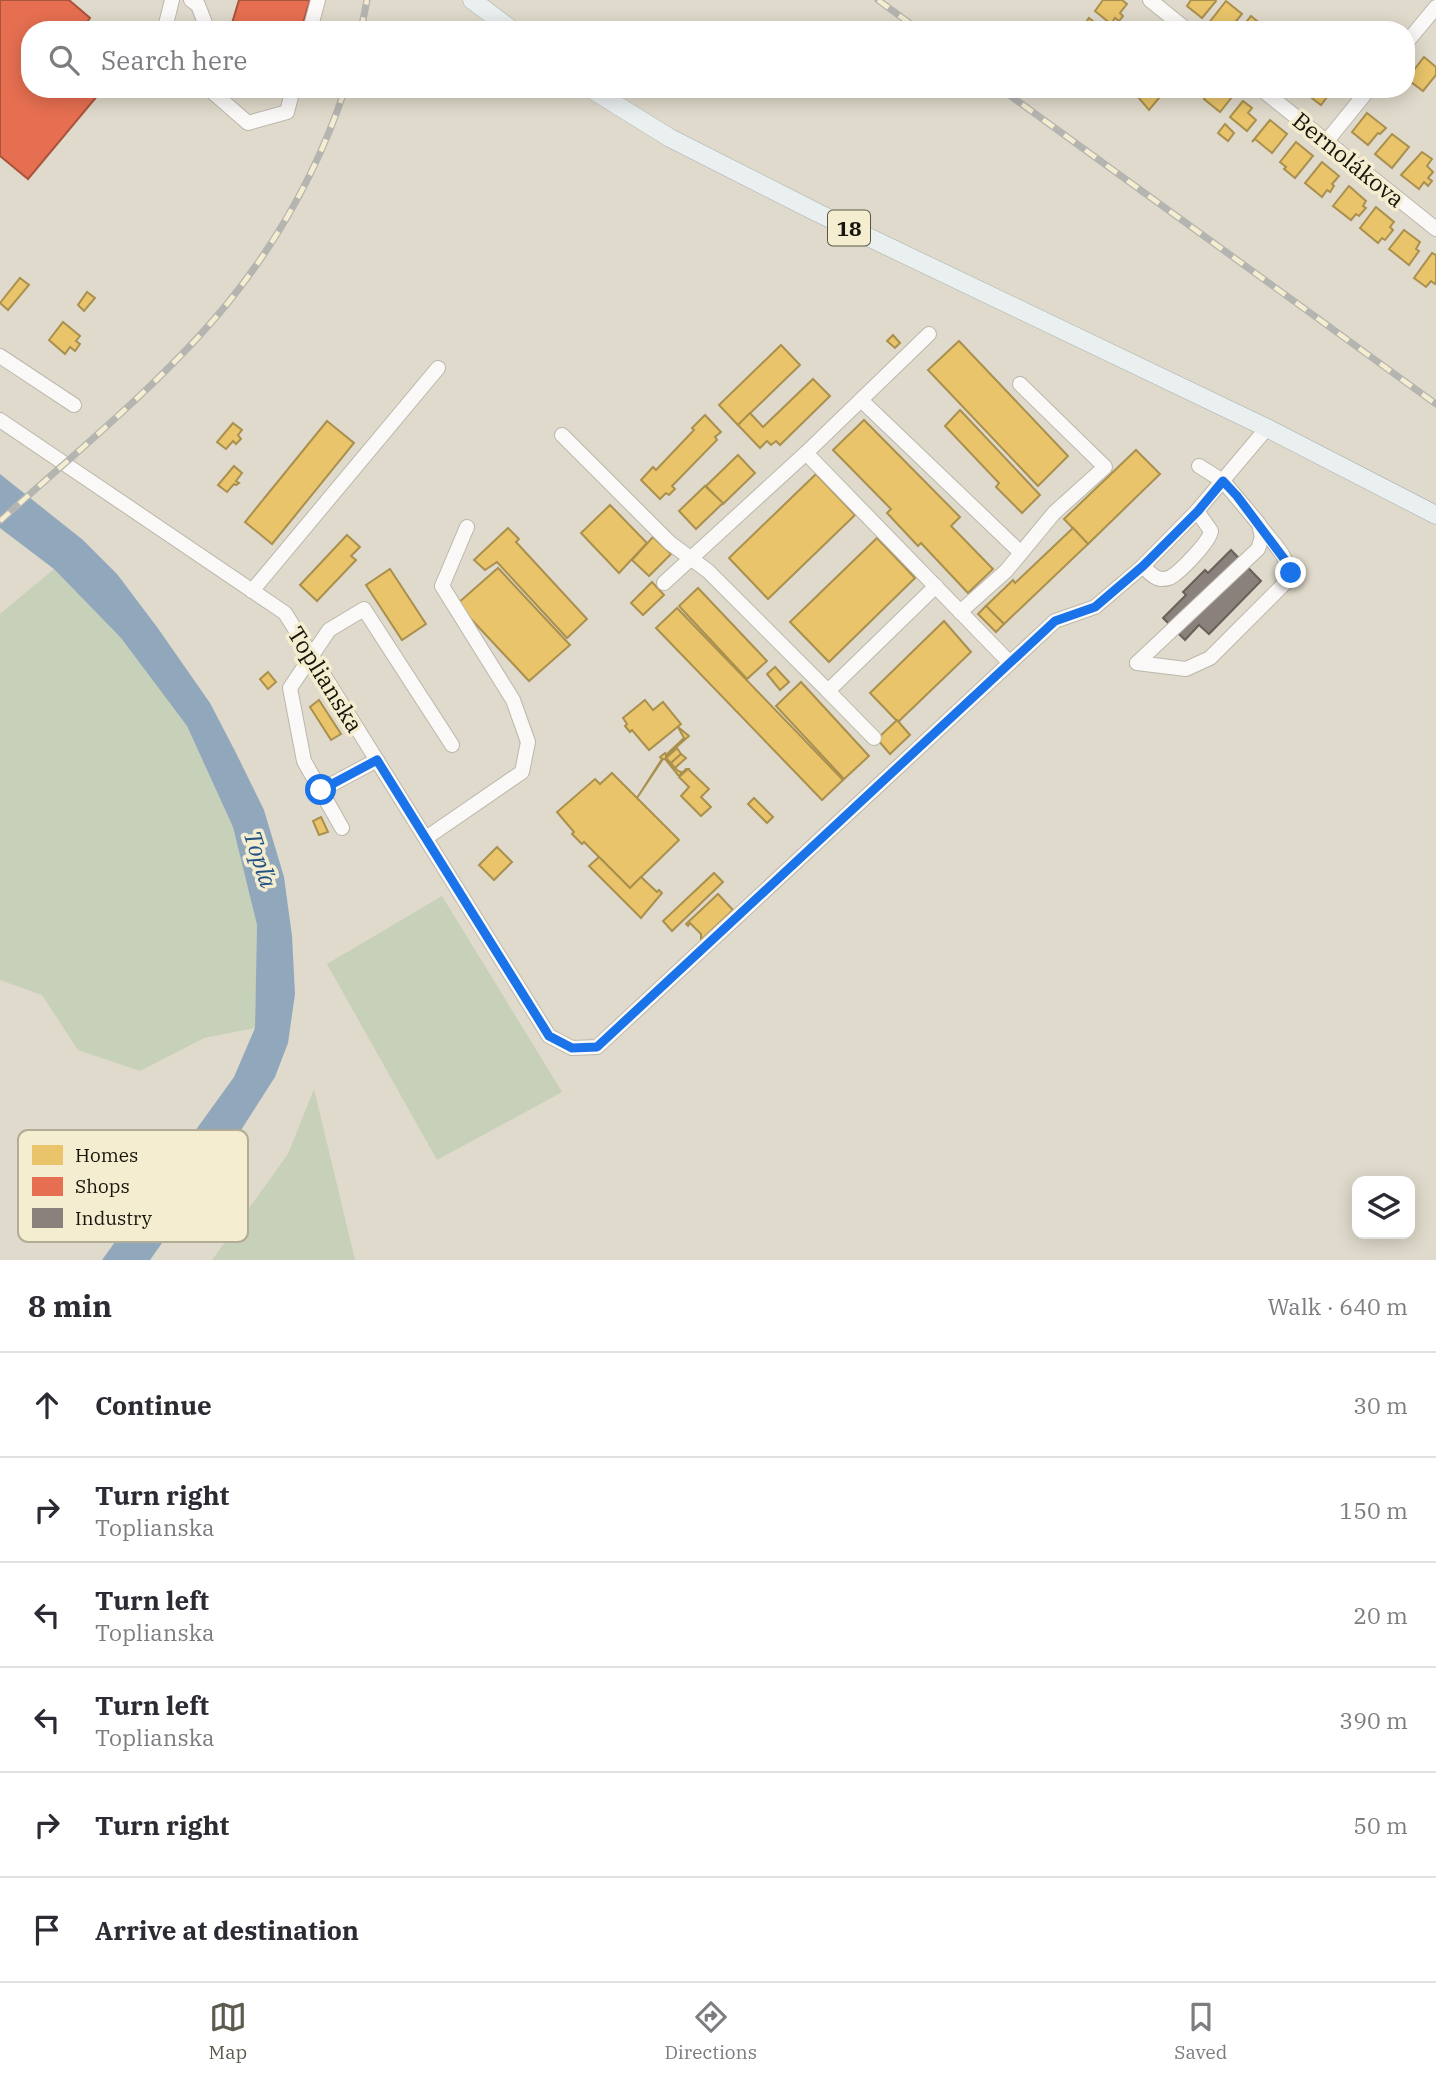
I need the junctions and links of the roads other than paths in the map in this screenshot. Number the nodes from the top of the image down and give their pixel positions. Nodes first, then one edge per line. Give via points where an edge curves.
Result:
1 (172, 0) edge
2 (191, 0) edge
3 (318, 0) edge
4 (472, 0) edge
5 (1150, 0) edge
6 (1436, 7) edge
7 (166, 21) edge
8 (204, 21) edge
9 (312, 21) edge
10 (500, 21) edge
11 (1176, 21) edge
12 (1415, 32) edge
13 (220, 98) edge
14 (291, 98) edge
15 (606, 98) edge
16 (1272, 98) edge
17 (1362, 98) edge
18 (1326, 142) junction
19 (1436, 229) edge
20 (929, 334) dead end
21 (0, 356) edge
22 (438, 368) dead end
23 (1020, 384) dead end
24 (861, 400) junction
25 (74, 405) dead end
26 (0, 420) edge
27 (1267, 428) junction
28 (562, 435) dead end
29 (806, 453) junction
30 (1199, 466) dead end
31 (1223, 481) junction
32 (1198, 511) junction
33 (1436, 515) edge
34 (1259, 524) junction
35 (467, 527) dead end
36 (1021, 553) junction
37 (691, 558) junction
38 (1143, 566) junction
39 (664, 583) dead end
40 (936, 586) junction
41 (252, 591) junction
42 (960, 612) junction
43 (312, 656) junction
44 (1010, 663) junction
45 (828, 691) junction
46 (874, 737) dead end
47 (452, 745) dead end
48 (377, 760) junction
49 (321, 790) junction
50 (342, 828) dead end
51 (426, 838) junction

1 - 7 street
2 - 8 street
3 - 9 street
4 - 10 main road
5 - 11 street
6 - 12 street
13 - 14 street via 248,122 287,112
15 - 27 main road, 18 via 670,138 818,213
16 - 18 street, Bernolákova
17 - 18 street
18 - 19 street, Bernolákova
20 - 24 street
21 - 25 street
22 - 41 street
23 - 36 street via 1105,467 1054,513
24 - 29 street
24 - 36 street
26 - 41 street, Toplianska
27 - 31 street, Toplianska
27 - 33 main road, 18
28 - 37 street via 670,543
29 - 37 street
29 - 40 street
30 - 31 street
31 - 32 street, Toplianska
31 - 34 street
32 - 38 street, Toplianska
32 - 38 street via 1211,531 1203,546 1171,577 1156,578
34 - 34 street via 1262,537 1258,549 1137,663 1186,669 1210,658 1287,581 1291,573 1288,564
35 - 51 street via 442,586 513,700 528,742 522,772
36 - 42 street
37 - 39 street
37 - 45 street
38 - 44 street, Toplianska via 1095,607 1055,621
40 - 42 street
40 - 45 street
41 - 43 street, Toplianska via 285,613
42 - 44 street
43 - 47 street via 329,630 364,609
43 - 48 street, Toplianska
43 - 49 street via 290,688 304,761
44 - 51 street, Toplianska via 597,1047 572,1048 549,1036
45 - 46 street
48 - 49 street
48 - 51 street, Toplianska
49 - 50 street

